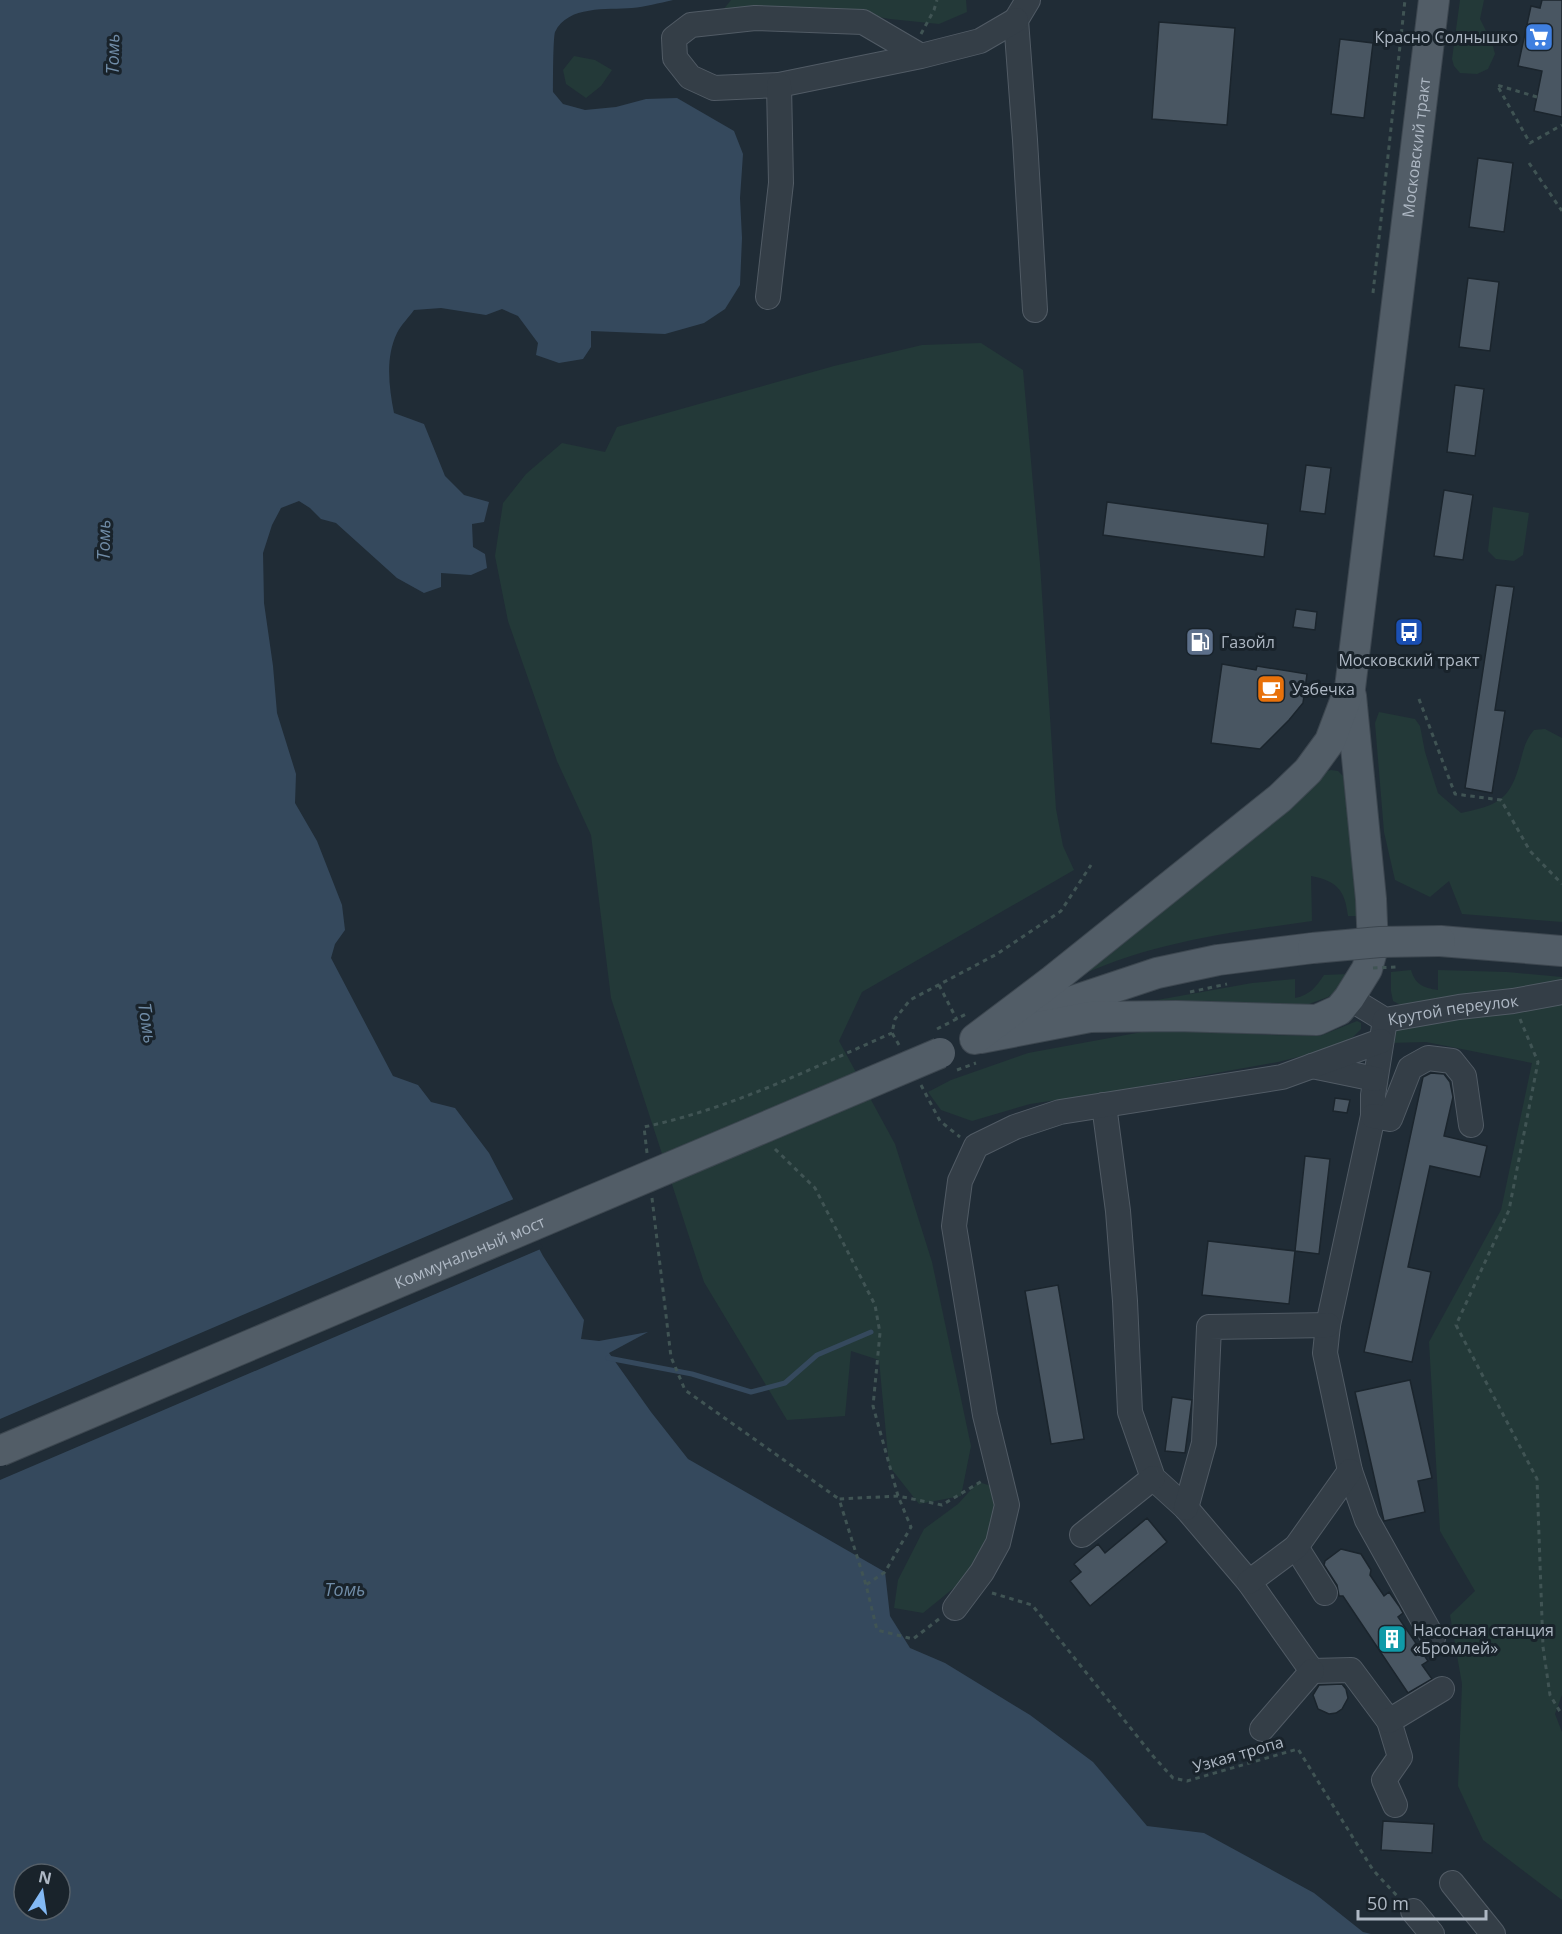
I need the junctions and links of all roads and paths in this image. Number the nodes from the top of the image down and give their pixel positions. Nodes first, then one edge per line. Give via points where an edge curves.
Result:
1 (938, 0) edge
2 (1405, 0) edge
3 (1434, 0) edge
4 (1022, 10) edge
5 (916, 54) junction
6 (779, 85) junction
7 (1537, 98) dead end
8 (1562, 124) edge
9 (1529, 163) dead end
10 (1562, 211) edge
11 (768, 297) dead end
12 (1372, 300) dead end
13 (1035, 310) dead end
14 (1350, 688) junction
15 (1419, 699) dead end
16 (1091, 865) dead end
17 (1562, 884) edge
18 (1562, 951) edge
19 (1399, 967) dead end
20 (1364, 968) dead end
21 (939, 985) junction
22 (1562, 992) edge
23 (1349, 998) junction
24 (1513, 1001) junction
25 (977, 1008) dead end
26 (966, 1029) junction
27 (1383, 1031) junction
28 (892, 1033) junction
29 (938, 1041) junction
30 (903, 1052) dead end
31 (1312, 1066) junction
32 (1375, 1079) junction
33 (919, 1082) dead end
34 (1104, 1106) junction
35 (1373, 1116) junction
36 (1471, 1125) dead end
37 (773, 1148) dead end
38 (975, 1149) junction
39 (648, 1161) dead end
40 (652, 1196) dead end
41 (1328, 1325) junction
42 (0, 1451) edge
43 (999, 1471) junction
44 (1350, 1471) junction
45 (1153, 1478) junction
46 (898, 1496) junction
47 (839, 1499) junction
48 (1186, 1508) junction
49 (1082, 1536) dead end
50 (1296, 1547) junction
51 (1249, 1582) junction
52 (866, 1586) junction
53 (971, 1587) junction
54 (1325, 1593) dead end
55 (955, 1608) joint
56 (1433, 1638) dead end
57 (1312, 1671) junction
58 (1442, 1689) dead end
59 (1562, 1715) edge
60 (1389, 1721) junction
61 (1262, 1729) dead end
62 (1395, 1805) dead end
63 (1452, 1883) dead end
64 (1413, 1911) joint
65 (1432, 1934) edge
66 (1493, 1934) edge

1 - 5 path
2 - 12 path
3 - 14 main road, Московский тракт
4 - 5 street via 980,41
4 - 13 street
5 - 6 street
5 - 6 street via 863,22 755,18 691,25 674,38 675,58 690,77 714,88
6 - 11 street via 781,183
7 - 8 path via 1497,85 1530,143
9 - 10 path
14 - 23 main road via 1373,947 1367,969
14 - 26 main road via 1330,741 1308,771 1280,798 1053,980
15 - 17 path via 1455,794 1501,800 1530,851
16 - 21 path via 1061,911 997,954
18 - 26 main road, bridge via 1440,941 1380,942 1218,960 1157,973 1059,1005
19 - 20 path, bridge
21 - 26 path
21 - 28 path via 910,1000 896,1019
22 - 24 street, Крутой переулок
23 - 26 main road via 1339,1010 1317,1020 1090,1017
23 - 27 street, Крутой переулок
24 - 27 street, Крутой переулок via 1459,1006
24 - 59 path via 1538,1062 1509,1210 1456,1325 1537,1479 1543,1647 1550,1695
25 - 26 path
26 - 29 main road, Коммунальный мост
26 - 29 path
27 - 31 street
27 - 32 street
28 - 30 path
28 - 39 path via 754,1095 644,1127
29 - 42 main road, Коммунальный мост, bridge
31 - 32 street
31 - 34 street via 1282,1077
32 - 35 street
33 - 38 path via 940,1121
34 - 38 street via 1060,1112 1015,1127
34 - 45 street via 1118,1211 1130,1412
35 - 36 street via 1390,1119 1410,1068 1428,1058 1452,1061 1464,1076
35 - 41 street
37 - 46 path via 815,1188 875,1305 880,1333 873,1406
38 - 43 street via 960,1181 954,1226 985,1415
40 - 47 path via 671,1357 685,1390
41 - 44 street via 1325,1353
41 - 48 street via 1209,1327 1203,1443
43 - 46 path via 942,1505
43 - 53 street via 1007,1505 998,1543
44 - 50 street
44 - 56 street via 1367,1520
45 - 48 street
45 - 49 street
46 - 47 path
46 - 52 path via 911,1527 885,1572
47 - 52 path
48 - 51 street
50 - 51 street
50 - 54 street
51 - 57 street
52 - 55 path via 877,1630 913,1639
53 - 55 street
53 - 64 path, Узкая тропа via 1032,1605 1173,1778 1187,1782 1298,1749 1373,1870
57 - 60 street via 1351,1670
57 - 61 street
58 - 60 street
60 - 62 street via 1400,1757 1384,1780
63 - 66 street
64 - 65 street

